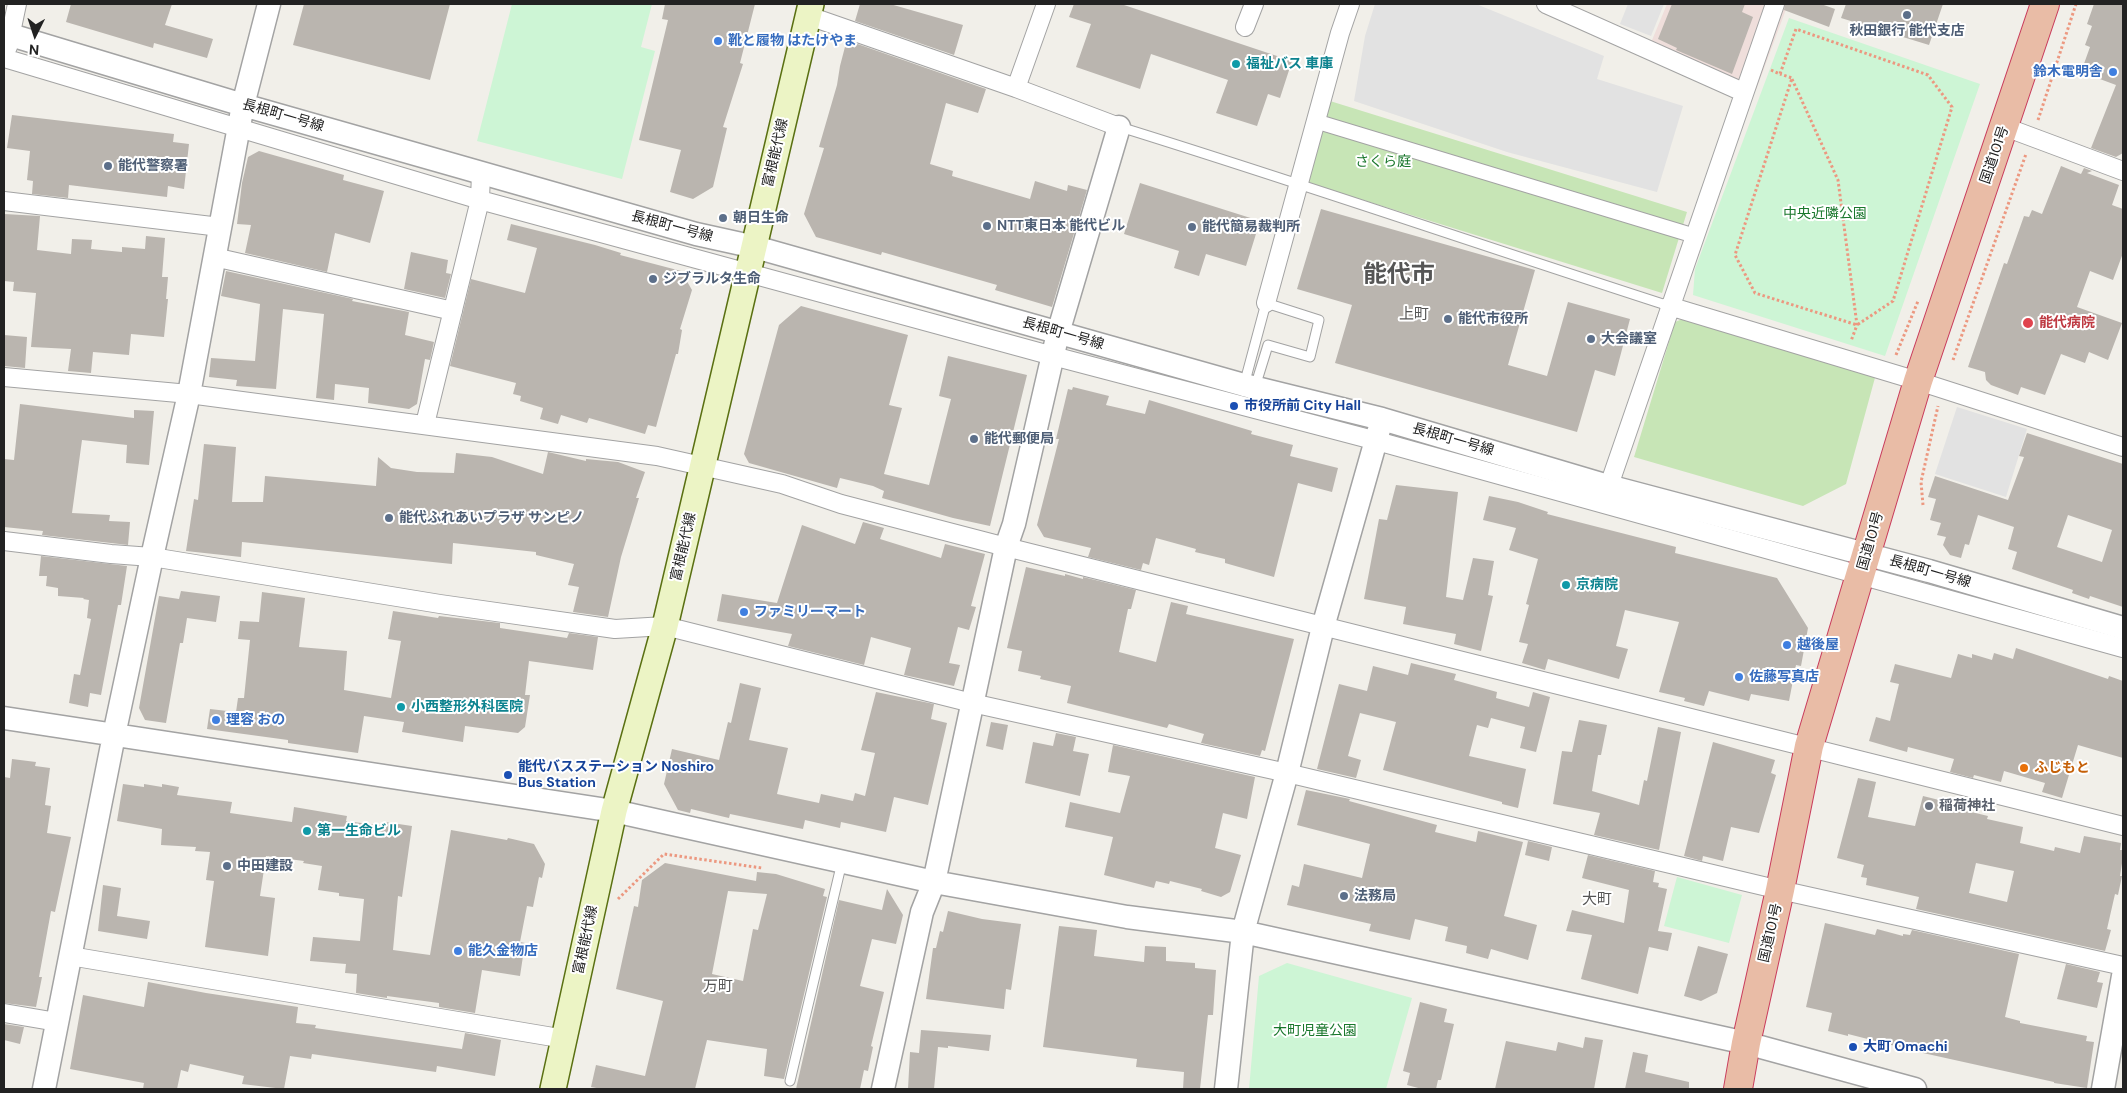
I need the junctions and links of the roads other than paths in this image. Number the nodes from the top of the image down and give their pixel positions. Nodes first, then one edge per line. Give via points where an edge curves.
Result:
1 (17, 4) edge
2 (269, 4) edge
3 (1046, 4) edge
4 (1254, 4) edge
5 (1350, 4) edge
6 (1546, 4) edge
7 (1774, 4) edge
8 (2045, 4) edge
9 (810, 10) edge
10 (1245, 27) dead end
11 (7, 34) edge
12 (4, 58) edge
13 (1016, 88) junction
14 (1743, 92) junction
15 (243, 105) junction
16 (1315, 121) junction
17 (1118, 127) junction
18 (2005, 127) junction
19 (238, 129) junction
20 (2123, 171) edge
21 (481, 173) junction
22 (1298, 183) junction
23 (480, 200) junction
24 (4, 201) edge
25 (220, 227) junction
26 (1695, 236) junction
27 (755, 247) junction
28 (214, 257) junction
29 (748, 271) junction
30 (1266, 304) junction
31 (1669, 306) junction
32 (453, 311) junction
33 (1058, 333) junction
34 (1053, 356) junction
35 (4, 377) edge
36 (1930, 385) junction
37 (1250, 386) junction
38 (189, 394) junction
39 (425, 424) junction
40 (1379, 430) junction
41 (2123, 447) edge
42 (704, 465) junction
43 (1606, 495) junction
44 (4, 541) edge
45 (1006, 547) junction
46 (152, 557) junction
47 (1864, 565) junction
48 (665, 626) junction
49 (1324, 627) junction
50 (2123, 628) edge
51 (2123, 648) edge
52 (972, 703) junction
53 (4, 718) edge
54 (114, 735) junction
55 (1809, 746) junction
56 (1287, 773) junction
57 (614, 811) junction
58 (2123, 826) edge
59 (842, 861) junction
60 (934, 882) junction
61 (1780, 890) junction
62 (1242, 932) junction
63 (70, 956) junction
64 (2123, 966) edge
65 (2123, 976) edge
66 (4, 1013) edge
67 (57, 1022) junction
68 (564, 1039) junction
69 (1746, 1044) junction
70 (790, 1081) dead end
71 (44, 1089) edge
72 (553, 1089) edge
73 (883, 1089) edge
74 (1226, 1089) edge
75 (1738, 1089) edge
76 (1915, 1089) edge
77 (2103, 1089) edge

1 - 11 street
2 - 15 street
3 - 13 street
4 - 10 street
5 - 16 street
6 - 14 street
7 - 14 street
8 - 18 highway, 国道101号
9 - 13 street
9 - 27 main road, 富根能代線
11 - 12 street
11 - 15 street, 長根町一号線
12 - 19 street
13 - 17 street
14 - 26 street
15 - 19 street
15 - 21 street, 長根町一号線
16 - 22 street
16 - 26 street
17 - 22 lane
17 - 33 street
18 - 20 street
18 - 36 highway, 国道101号
19 - 23 street
19 - 25 street
21 - 23 street
21 - 27 street, 長根町一号線 via 696,234
22 - 30 street
22 - 31 lane
23 - 29 street
23 - 32 street
24 - 25 street
25 - 28 street
26 - 31 street
27 - 29 main road, 富根能代線
27 - 33 street, 長根町一号線
28 - 32 street
28 - 38 street
29 - 34 street
29 - 42 main road, 富根能代線
30 - 37 lane
30 - 37 lane via 1319,320 1310,357 1268,345
31 - 36 street
31 - 43 street
32 - 39 street
33 - 34 street
33 - 37 street, 長根町一号線
34 - 40 street
34 - 45 street
35 - 38 street
36 - 41 street
36 - 47 highway, 国道101号
37 - 40 street, 長根町一号線
38 - 39 street
38 - 46 street
39 - 42 street
40 - 43 street, 長根町一号線
40 - 49 street
42 - 45 street
42 - 48 main road, 富根能代線
43 - 47 street, 長根町一号線 via 1809,541
44 - 46 street
45 - 49 street
45 - 52 street
46 - 48 street via 615,629
46 - 54 street
47 - 50 street, 長根町一号線
47 - 51 street
47 - 55 highway, 国道101号
48 - 52 street
48 - 57 main road, 富根能代線
49 - 55 street
49 - 56 street
52 - 56 street
52 - 60 street
53 - 54 street
54 - 57 street
54 - 63 street
55 - 58 street
55 - 61 highway, 国道101号
56 - 61 street
56 - 62 street
57 - 59 street
57 - 68 main road, 富根能代線
59 - 60 street
59 - 70 lane
60 - 62 street via 1127,917
60 - 73 street via 922,912
61 - 64 street
61 - 69 highway, 国道101号
62 - 69 street
62 - 74 street
63 - 67 street
63 - 68 street
65 - 77 street
66 - 67 street
67 - 71 street
68 - 72 main road, 富根能代線
69 - 75 highway, 国道101号
69 - 76 street

